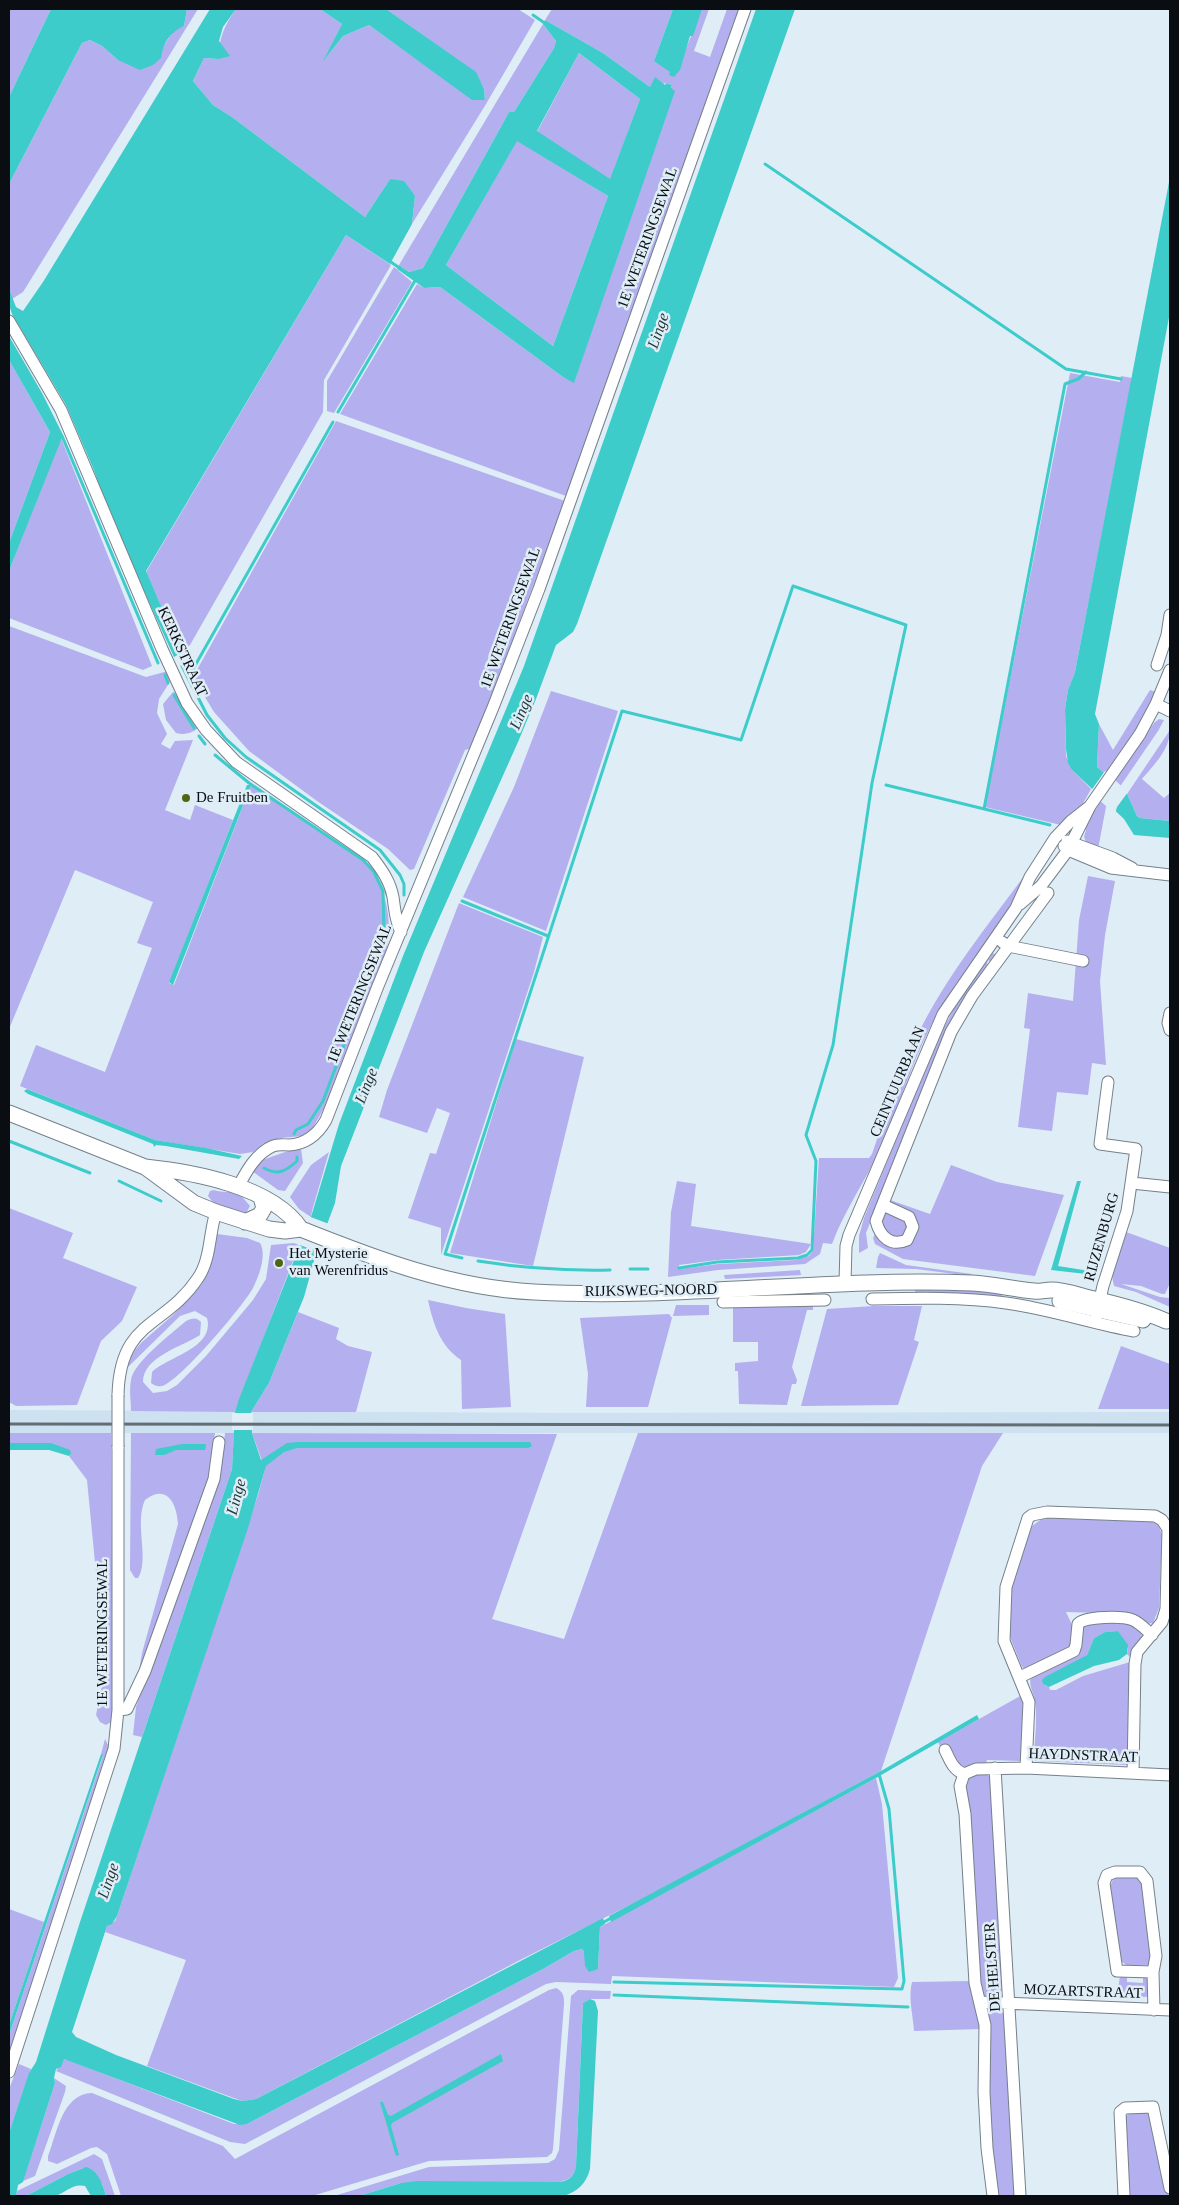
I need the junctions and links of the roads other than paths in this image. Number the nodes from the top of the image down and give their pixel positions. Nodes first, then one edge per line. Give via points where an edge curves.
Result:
1 (745, 9) edge
2 (9, 321) edge
3 (1170, 615) edge
4 (1157, 665) dead end
5 (1170, 670) edge
6 (1156, 704) junction
7 (1170, 711) edge
8 (1092, 803) junction
9 (1055, 838) junction
10 (1071, 846) junction
11 (1170, 875) edge
12 (1048, 893) dead end
13 (1016, 908) junction
14 (401, 932) junction
15 (996, 937) junction
16 (1008, 946) junction
17 (1083, 961) dead end
18 (1170, 1013) edge
19 (1170, 1030) edge
20 (1108, 1082) dead end
21 (9, 1113) edge
22 (145, 1167) junction
23 (210, 1178) junction
24 (1132, 1183) junction
25 (238, 1187) junction
26 (1170, 1187) edge
27 (262, 1198) junction
28 (194, 1203) junction
29 (883, 1205) dead end
30 (216, 1212) junction
31 (245, 1222) junction
32 (301, 1229) junction
33 (845, 1283) junction
34 (1010, 1287) junction
35 (872, 1299) dead end
36 (825, 1300) dead end
37 (723, 1302) dead end
38 (1008, 1303) junction
39 (1098, 1311) junction
40 (1168, 1322) edge
41 (1134, 1331) dead end
42 (219, 1442) dead end
43 (1152, 1636) junction
44 (1020, 1677) junction
45 (118, 1710) junction
46 (945, 1750) dead end
47 (995, 1768) junction
48 (1026, 1768) junction
49 (1133, 1773) junction
50 (964, 1774) junction
51 (1170, 1775) edge
52 (1153, 1972) junction
53 (980, 2002) junction
54 (1010, 2004) junction
55 (1154, 2010) junction
56 (1170, 2010) edge
57 (9, 2072) edge
58 (1170, 2188) edge
59 (993, 2196) edge
60 (1020, 2196) edge
61 (1124, 2196) edge

1 - 14 street, 1E WETERINGSEWAL via 538,588 494,706
2 - 14 street, KERKSTRAAT via 62,410 188,703 206,730 236,762 372,857 386,874 393,896 395,919
3 - 4 street
5 - 6 street, CEINTUURBAAN
6 - 7 street
6 - 8 street, CEINTUURBAAN via 1140,734
8 - 9 street, CEINTUURBAAN
8 - 10 street, CEINTUURBAAN
9 - 10 street
9 - 13 street, CEINTUURBAAN via 1030,877
10 - 11 street via 1111,868
10 - 13 street, CEINTUURBAAN via 1041,886
12 - 16 street
13 - 15 street, CEINTUURBAAN
14 - 25 street, 1E WETERINGSEWAL via 322,1128 304,1142 276,1145 261,1154
15 - 16 street
15 - 33 street, CEINTUURBAAN via 943,1014 908,1093 849,1235
16 - 17 street
16 - 29 street via 951,1032
18 - 19 street
20 - 24 street, RIJZENBURG via 1100,1144 1136,1149
21 - 22 main road, RIJKSWEG-NOORD
22 - 23 main road, RIJKSWEG-NOORD
22 - 28 main road, RIJKSWEG-NOORD
23 - 25 main road, RIJKSWEG-NOORD
23 - 28 main road via 196,1186 192,1193
24 - 26 street, RIJZENBURG
24 - 39 street, RIJZENBURG via 1127,1212
25 - 27 main road, RIJKSWEG-NOORD
27 - 31 main road via 264,1208 260,1215
27 - 32 main road, RIJKSWEG-NOORD via 277,1206
28 - 30 main road, RIJKSWEG-NOORD
30 - 31 main road, RIJKSWEG-NOORD
30 - 45 street, 1E WETERINGSEWAL, bridge via 200,1275 130,1344 122,1360 118,1395
31 - 32 main road, RIJKSWEG-NOORD via 285,1231
32 - 33 main road, RIJKSWEG-NOORD via 418,1272 534,1292 648,1292
33 - 34 main road, RIJKSWEG-NOORD via 965,1283
34 - 38 street
34 - 39 main road, RIJKSWEG-NOORD
35 - 38 street, RIJKSWEG-NOORD via 965,1299
36 - 37 street, RIJKSWEG-NOORD
38 - 39 street, RIJKSWEG-NOORD
39 - 40 main road, RIJKSWEG-NOORD
39 - 41 street, RIJKSWEG-NOORD
42 - 45 street via 214,1479 144,1671 127,1710
43 - 44 street via 1128,1619 1085,1618 1078,1624 1074,1650
43 - 44 street via 1166,1609 1168,1530 1162,1520 1154,1516 1047,1512 1032,1515 1028,1518 1006,1587 1004,1641
43 - 49 street via 1137,1652 1135,1664
44 - 48 street via 1029,1702
45 - 57 street, 1E WETERINGSEWAL via 111,1763
46 - 50 street via 953,1767
47 - 48 street, HAYDNSTRAAT
47 - 50 street via 976,1769
47 - 54 street, DE HELSTER
48 - 49 street, HAYDNSTRAAT
49 - 51 street, HAYDNSTRAAT
50 - 53 street, DE HELSTER via 960,1786 965,1814 975,1983
52 - 52 street, MOZARTSTRAAT via 1156,1956 1148,1881 1140,1872 1107,1875 1104,1883 1117,1970
52 - 55 street, MOZARTSTRAAT
53 - 54 street, MOZARTSTRAAT
53 - 59 street, DE HELSTER via 985,2026 984,2092
54 - 55 street, MOZARTSTRAAT
54 - 60 street, DE HELSTER
55 - 56 street, MOZARTSTRAAT
58 - 61 street via 1153,2107 1125,2108 1120,2112

